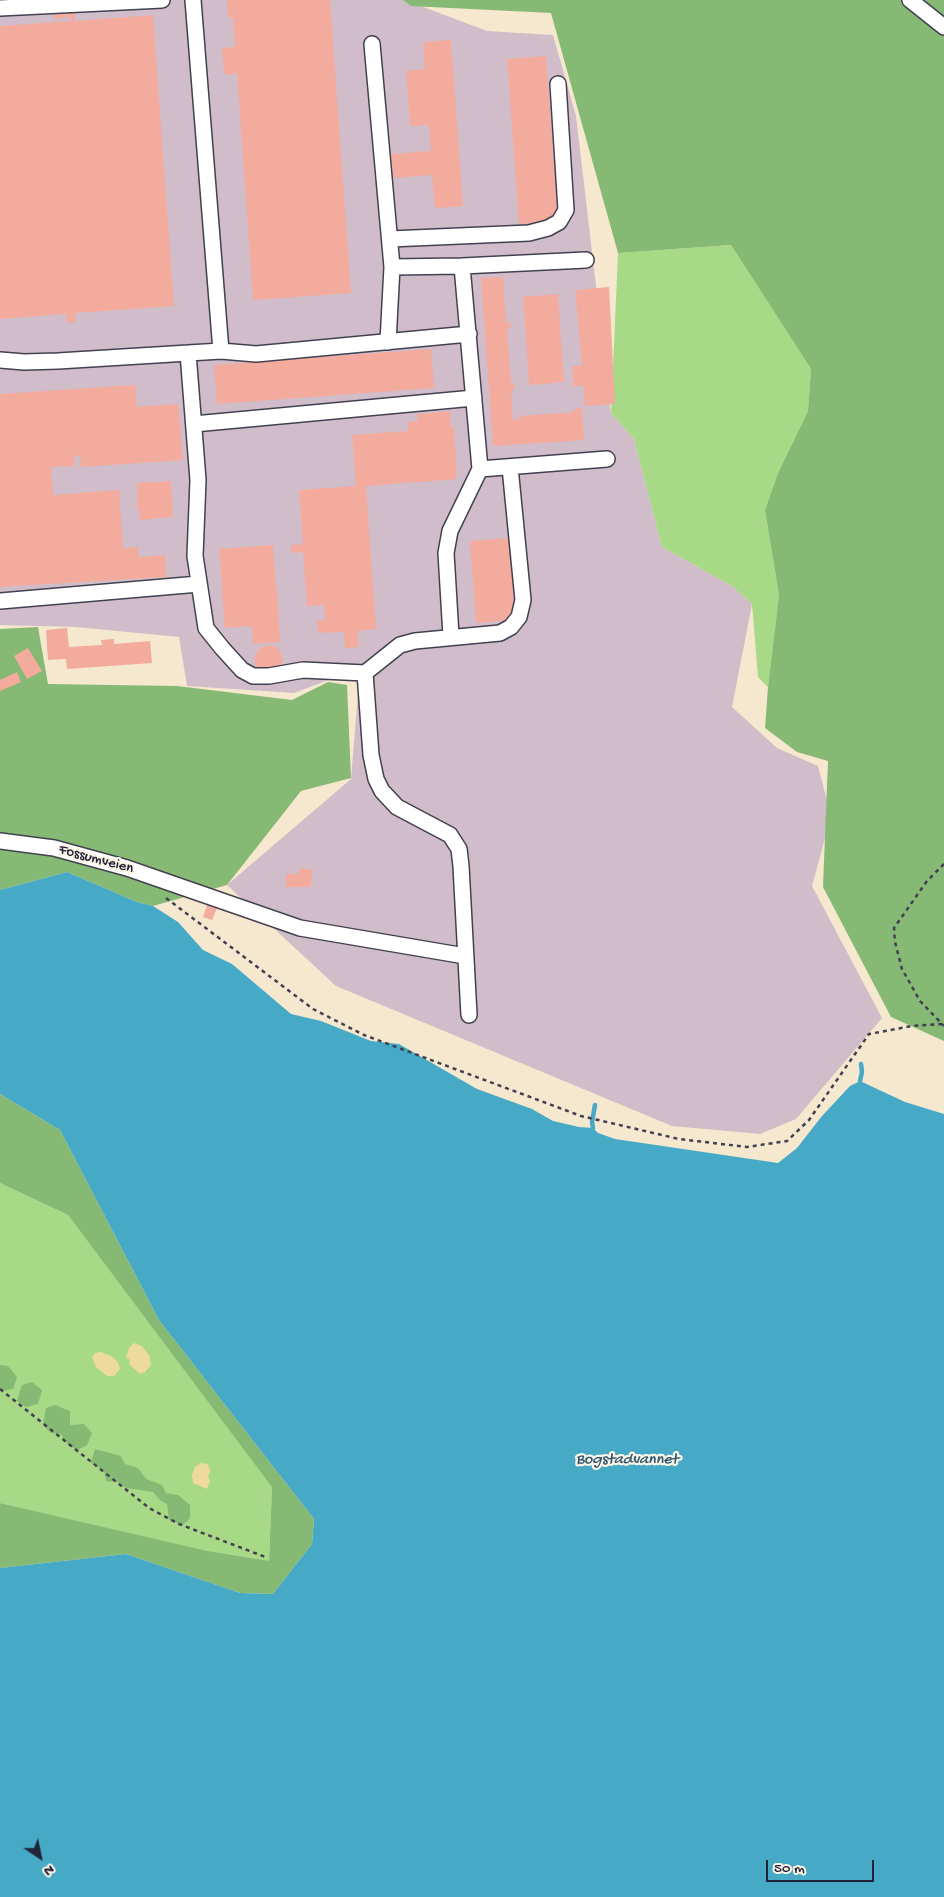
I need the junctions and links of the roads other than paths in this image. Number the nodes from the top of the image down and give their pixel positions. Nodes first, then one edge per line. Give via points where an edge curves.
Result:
1 (162, 0) edge
2 (193, 0) edge
3 (910, 0) edge
4 (0, 8) edge
5 (944, 27) edge
6 (372, 44) dead end
7 (558, 84) dead end
8 (390, 239) junction
9 (586, 260) dead end
10 (392, 266) junction
11 (462, 266) junction
12 (469, 334) junction
13 (388, 342) junction
14 (221, 350) junction
15 (188, 353) junction
16 (0, 360) edge
17 (474, 398) junction
18 (194, 424) junction
19 (607, 459) dead end
20 (510, 467) junction
21 (480, 470) junction
22 (199, 584) junction
23 (0, 601) edge
24 (451, 636) junction
25 (365, 673) junction
26 (0, 841) edge
27 (465, 956) junction
28 (469, 1015) dead end

1 - 4 street
2 - 14 street
3 - 5 street
6 - 8 street
7 - 8 street via 566,210 559,222 529,233
8 - 10 street
9 - 11 street
10 - 11 street
10 - 13 street
11 - 12 street
12 - 13 street
12 - 17 street
13 - 14 street via 256,354
14 - 15 street
15 - 16 street via 58,361
15 - 18 street
17 - 18 street
17 - 21 street
18 - 22 street via 198,480 195,556
19 - 20 street
20 - 21 street
20 - 24 street via 523,600 519,617 500,633
21 - 24 street via 450,531 446,553
22 - 23 street
22 - 25 street via 206,628 242,670 252,676 303,670
24 - 25 street via 400,645
25 - 27 street via 371,754 382,791 397,807 450,834 459,849
26 - 27 street, Fossumveien via 54,848 127,868 300,928
27 - 28 street

